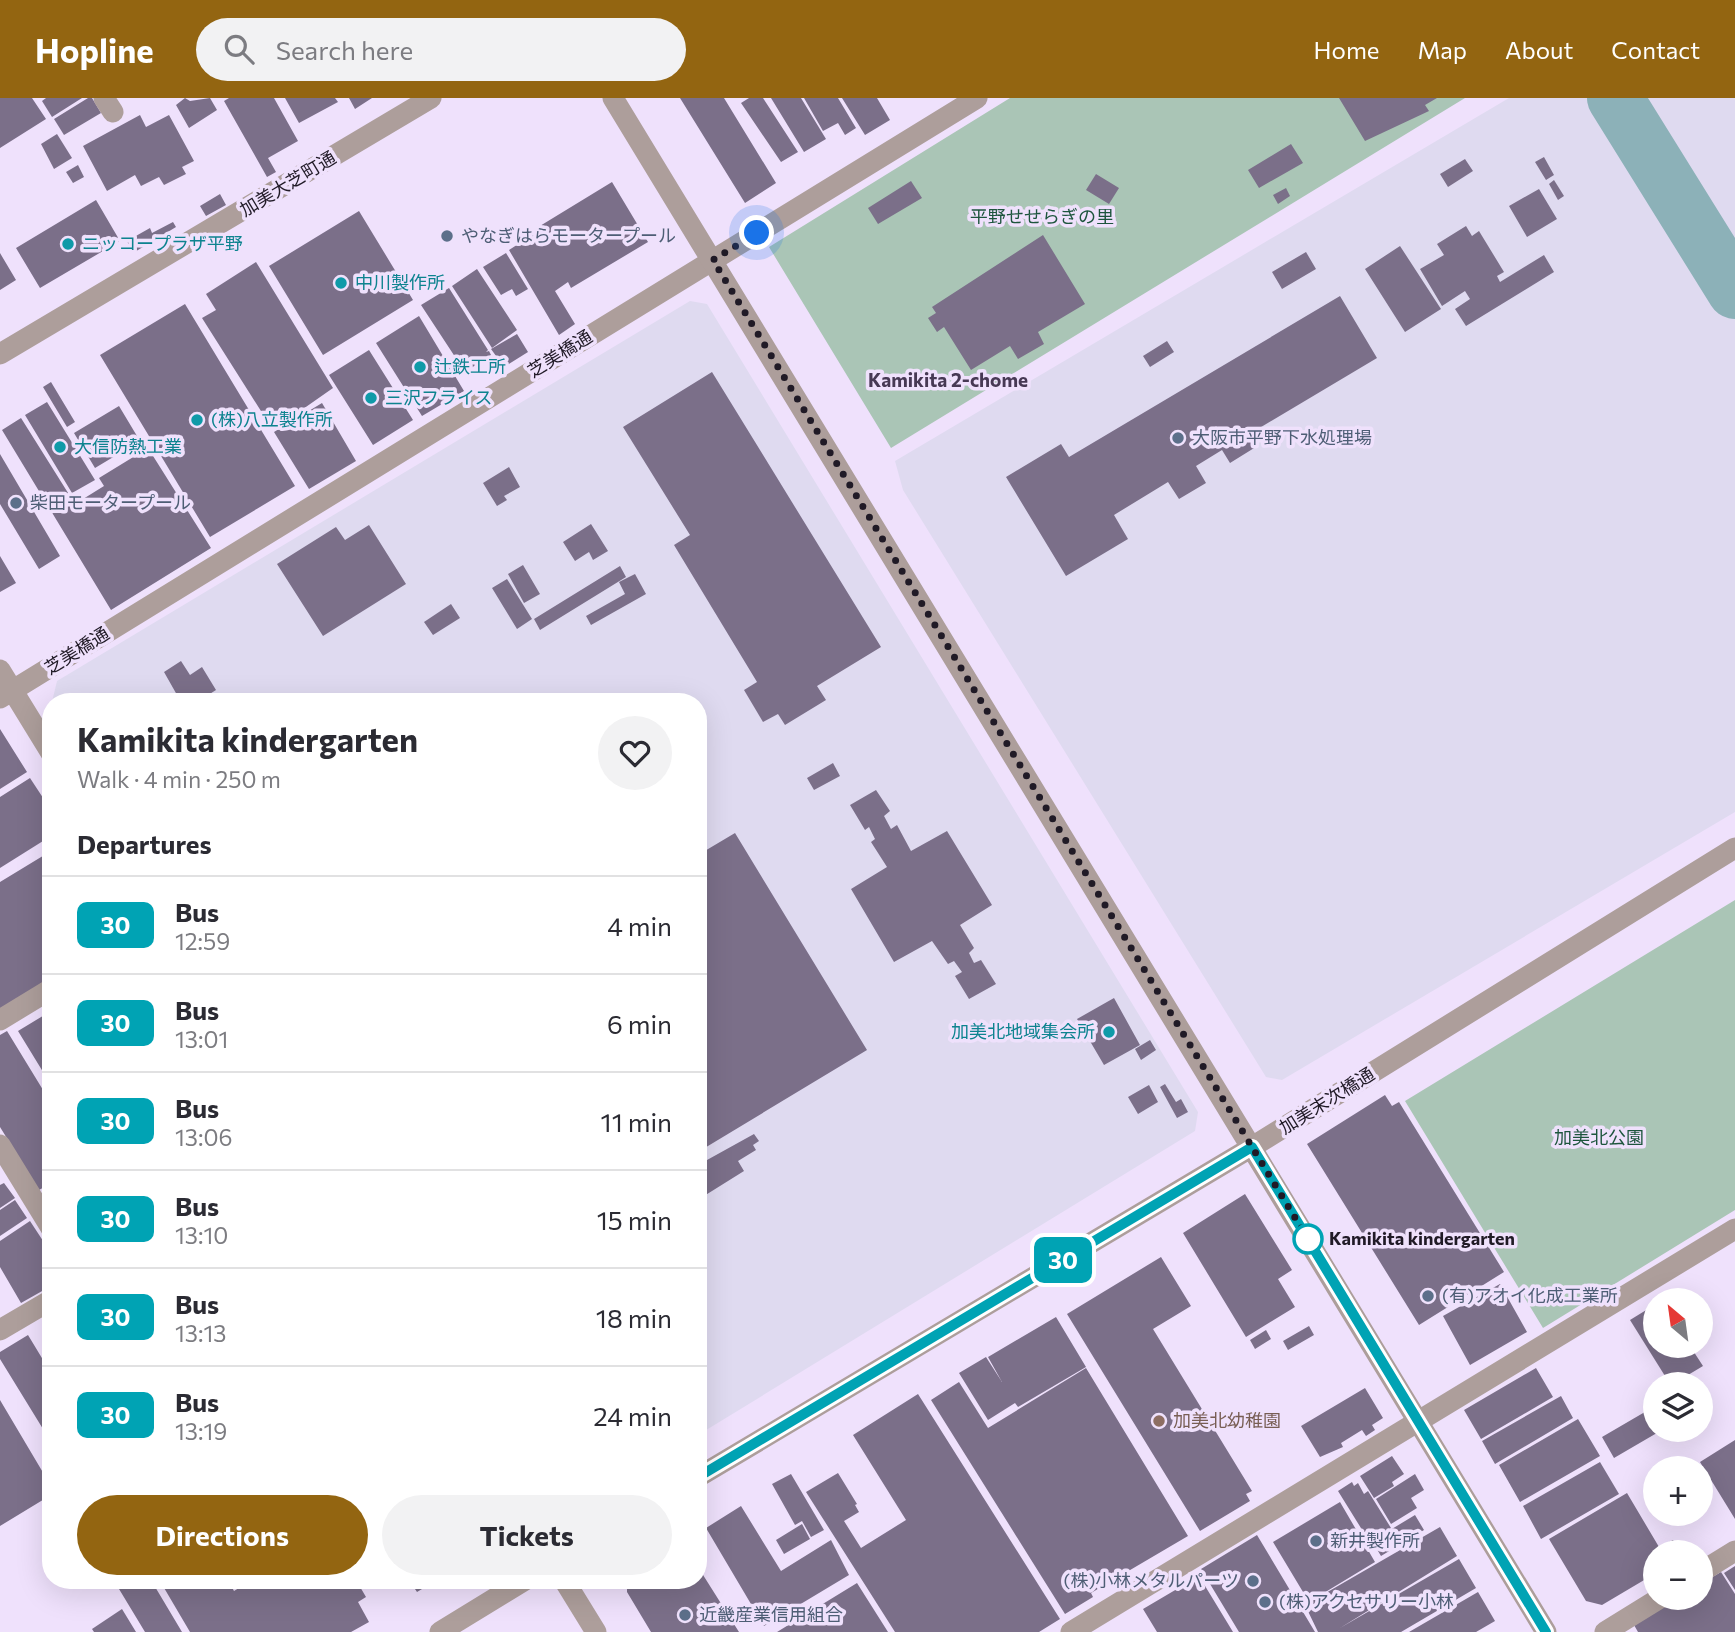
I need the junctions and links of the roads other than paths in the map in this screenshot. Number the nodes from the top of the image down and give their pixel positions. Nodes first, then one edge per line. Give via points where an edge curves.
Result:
1 (431, 98) edge
2 (613, 98) edge
3 (977, 98) edge
4 (713, 260) junction
5 (0, 354) edge
6 (0, 670) edge
7 (6, 694) edge
8 (42, 741) edge
9 (1735, 848) edge
10 (42, 994) edge
11 (0, 1020) edge
12 (0, 1145) edge
13 (1252, 1147) junction
14 (42, 1213) edge
15 (1735, 1229) edge
16 (42, 1305) edge
17 (0, 1330) edge
18 (1419, 1421) junction
19 (707, 1472) edge
20 (1735, 1551) edge
21 (1713, 1565) edge
22 (510, 1589) edge
23 (570, 1589) edge
24 (1643, 1609) edge
25 (440, 1632) edge
26 (596, 1632) edge
27 (1071, 1632) edge
28 (1546, 1632) edge
29 (1605, 1632) edge

1 - 5 street, 加美大芝町通
2 - 4 street
3 - 4 street, 芝美橋通
4 - 7 street, 芝美橋通
4 - 13 street
6 - 7 street
7 - 8 street
9 - 13 street, 加美末次橋通
10 - 11 street
12 - 14 street
13 - 18 street
13 - 19 street, 加美末次橋通
15 - 18 street
16 - 17 street
18 - 27 street
18 - 28 street
20 - 21 street
22 - 25 street
23 - 26 street
24 - 29 street

